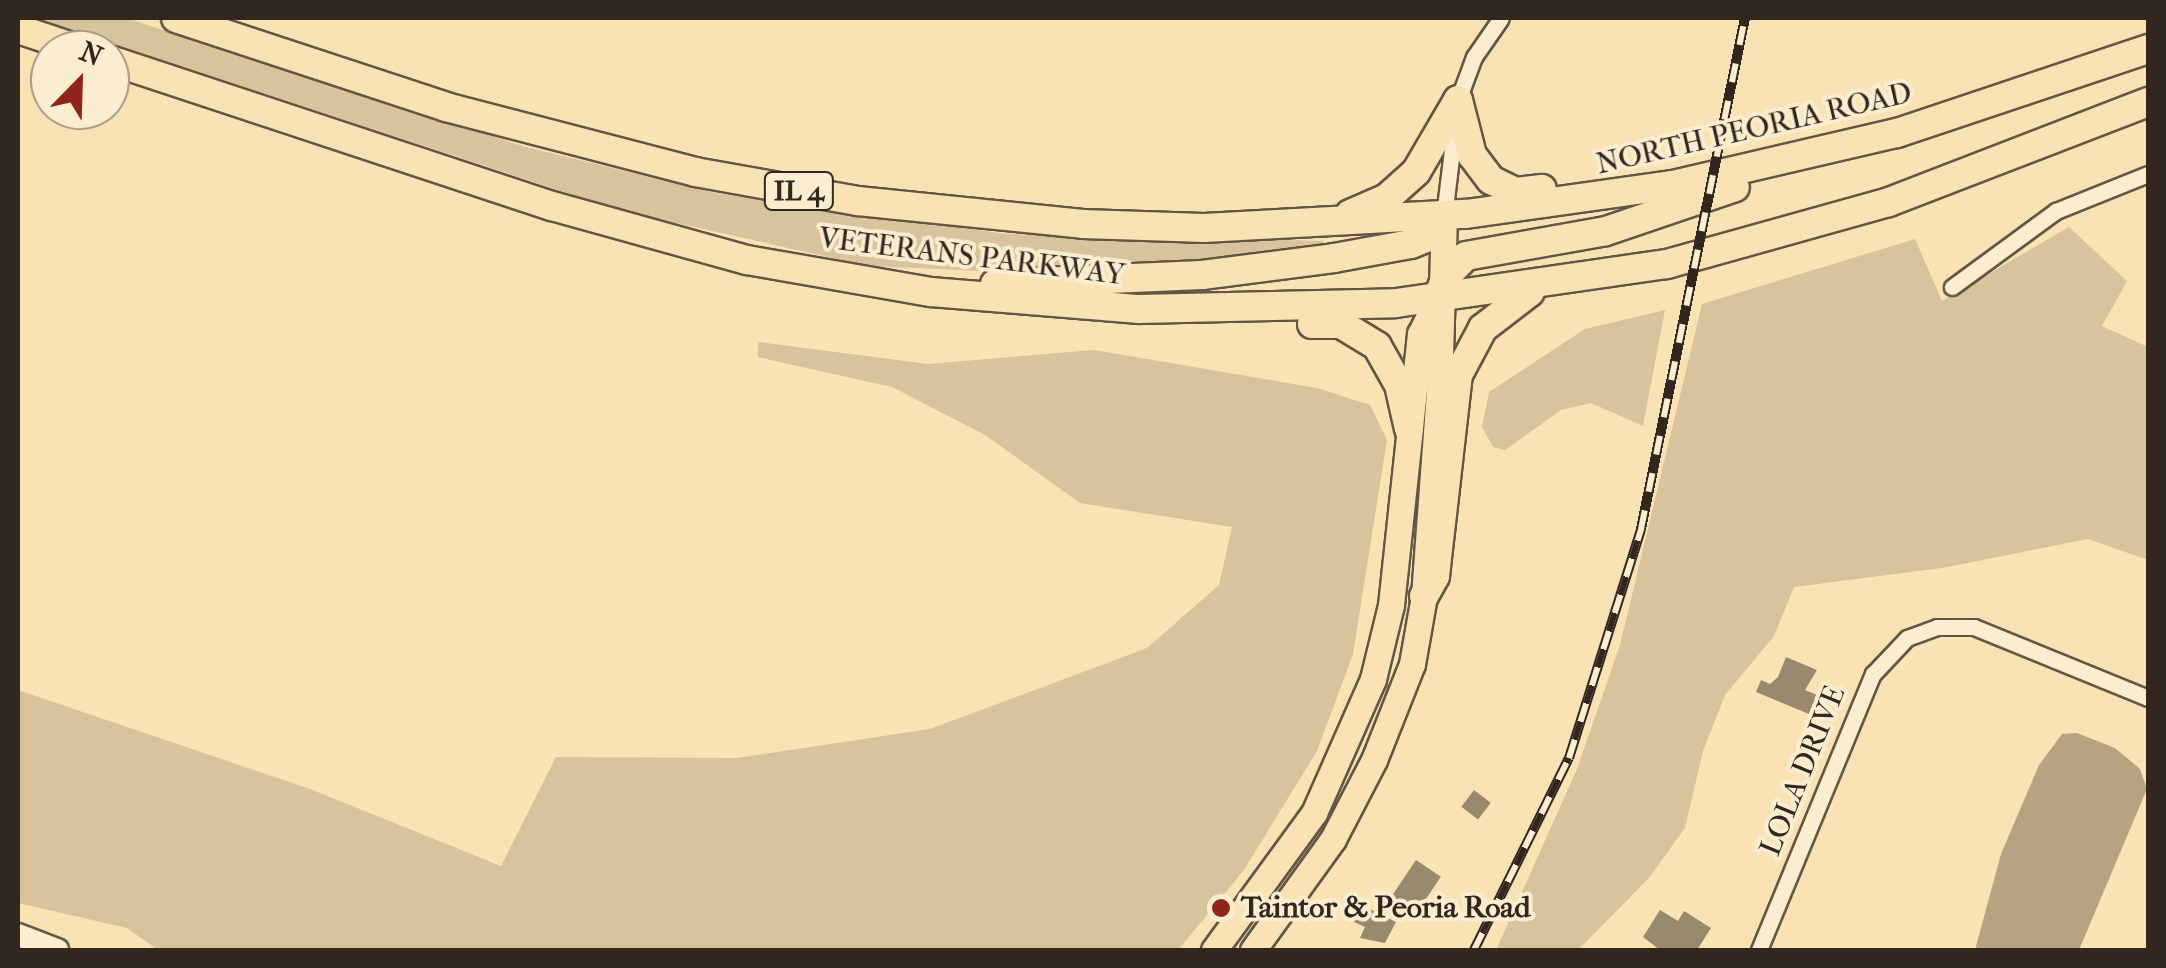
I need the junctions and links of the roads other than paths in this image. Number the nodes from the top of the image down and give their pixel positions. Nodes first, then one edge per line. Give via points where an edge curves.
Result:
1 (176, 18) edge
2 (1501, 18) edge
3 (2148, 49) edge
4 (130, 66) edge
5 (1458, 100) junction
6 (2148, 102) edge
7 (1835, 150) junction
8 (2148, 174) edge
9 (1642, 191) junction
10 (1444, 216) junction
11 (1314, 226) junction
12 (1541, 286) junction
13 (1952, 287) dead end
14 (919, 290) junction
15 (1438, 298) junction
16 (1043, 304) junction
17 (1410, 428) junction
18 (1424, 596) junction
19 (2148, 698) edge
20 (18, 935) edge
21 (57, 950) edge
22 (1214, 950) edge
23 (1253, 950) edge
24 (1759, 950) edge

1 - 11 highway, VETERANS PARKWAY / IL 4 via 558,140 773,187 1082,224
2 - 5 street via 1474,57
3 - 7 highway, NORTH PEORIA ROAD
4 - 14 highway, VETERANS PARKWAY via 686,245
5 - 9 highway via 1472,155 1504,189 1617,180
5 - 10 street
5 - 11 highway via 1406,182 1374,206
6 - 12 highway via 1984,169 1803,228 1667,264
7 - 9 highway, NORTH PEORIA ROAD
7 - 15 highway via 1606,231 1466,256 1446,276
8 - 13 street via 2056,211
9 - 10 highway, NORTH PEORIA ROAD
10 - 11 highway, VETERANS PARKWAY / IL 4
10 - 14 highway via 1428,237 1411,244 1256,269
10 - 15 main road
12 - 15 highway
12 - 18 highway via 1492,318 1458,375 1436,576
14 - 16 highway, VETERANS PARKWAY
15 - 16 highway, VETERANS PARKWAY via 1242,310
15 - 17 main road via 1420,334
15 - 18 main road via 1444,324
16 - 17 highway via 1128,325 1341,324 1362,333 1390,363
17 - 22 main road via 1390,605 1373,679 1314,813
18 - 23 main road via 1403,694 1374,760 1333,839
19 - 24 street, LOLA DRIVE via 1974,627 1922,631 1891,651 1873,674
20 - 21 main road

